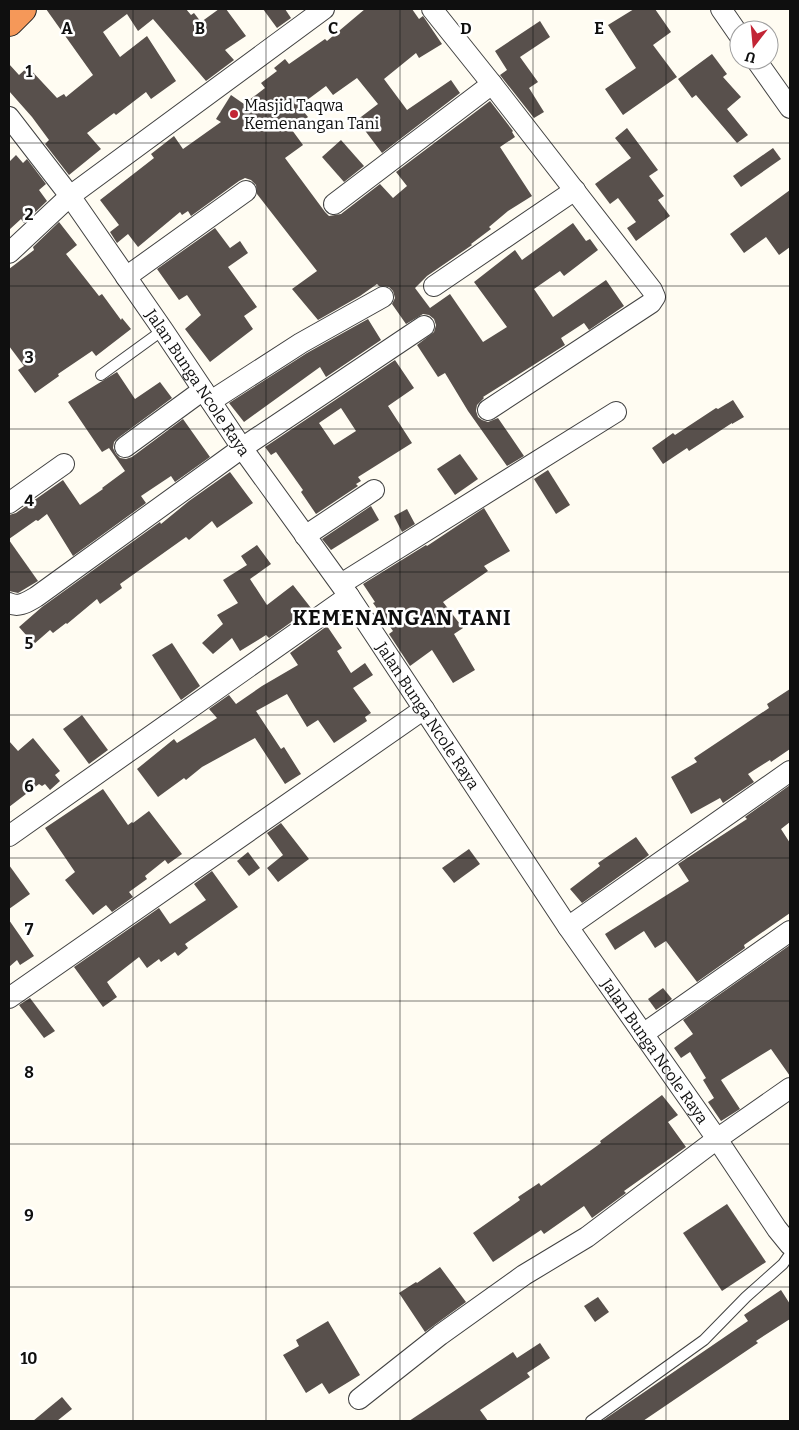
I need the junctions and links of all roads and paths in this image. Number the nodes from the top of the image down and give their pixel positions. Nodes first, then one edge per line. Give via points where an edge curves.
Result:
1 (22, 9) edge
2 (324, 9) edge
3 (432, 9) edge
4 (721, 9) edge
5 (729, 21) edge
6 (9, 22) edge
7 (763, 70) edge
8 (492, 84) junction
9 (790, 108) edge
10 (9, 117) edge
11 (575, 190) junction
12 (246, 191) dead end
13 (70, 196) junction
14 (334, 204) dead end
15 (9, 253) edge
16 (126, 278) junction
17 (434, 286) dead end
18 (383, 297) dead end
19 (424, 326) dead end
20 (163, 330) junction
21 (101, 375) dead end
22 (207, 396) junction
23 (488, 410) dead end
24 (616, 412) dead end
25 (125, 447) dead end
26 (242, 448) junction
27 (64, 464) dead end
28 (374, 490) dead end
29 (9, 503) edge
30 (305, 536) junction
31 (345, 590) junction
32 (9, 603) edge
33 (424, 709) junction
34 (790, 771) edge
35 (9, 836) edge
36 (568, 927) junction
37 (790, 932) edge
38 (9, 998) edge
39 (643, 1034) junction
40 (790, 1088) edge
41 (717, 1139) junction
42 (790, 1245) edge
43 (790, 1254) edge
44 (359, 1399) dead end
45 (591, 1421) edge

1 - 6 highway
2 - 13 street
3 - 8 street
4 - 5 street
7 - 9 street
8 - 11 street
8 - 14 street
10 - 13 street, Jalan Bunga Ncole Raya
11 - 17 street
11 - 23 street via 655,297 651,303
12 - 16 street
13 - 15 street
13 - 16 street, Jalan Bunga Ncole Raya
16 - 20 street, Jalan Bunga Ncole Raya
18 - 22 street
19 - 26 street
20 - 21 lane
20 - 22 street, Jalan Bunga Ncole Raya
22 - 25 street
22 - 26 street, Jalan Bunga Ncole Raya
24 - 31 street
26 - 30 street, Jalan Bunga Ncole Raya
26 - 32 street via 36,597 22,604
27 - 29 street
28 - 30 street
30 - 31 street, Jalan Bunga Ncole Raya
31 - 33 street, Jalan Bunga Ncole Raya
31 - 35 street
33 - 36 street, Jalan Bunga Ncole Raya
33 - 38 street
34 - 36 street
36 - 39 street, Jalan Bunga Ncole Raya
37 - 39 street
39 - 41 street, Jalan Bunga Ncole Raya
40 - 41 street
41 - 42 street, Jalan Bunga Ncole Raya
41 - 44 street via 587,1237 440,1334
43 - 45 lane via 704,1340

